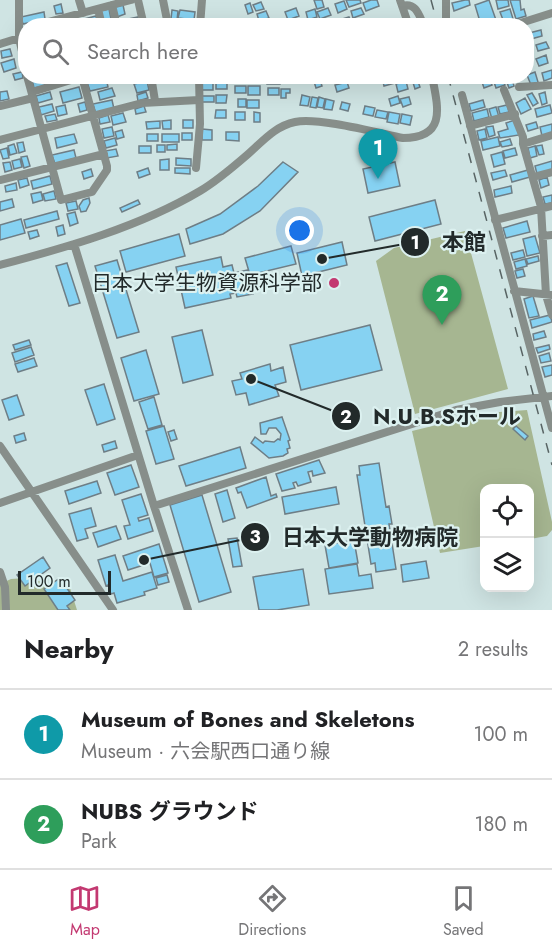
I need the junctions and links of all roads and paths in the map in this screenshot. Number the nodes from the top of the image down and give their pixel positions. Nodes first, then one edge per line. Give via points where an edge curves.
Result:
1 (19, 0) edge
2 (79, 0) edge
3 (131, 0) edge
4 (138, 0) edge
5 (163, 0) edge
6 (202, 0) edge
7 (446, 0) edge
8 (113, 3) edge
9 (401, 3) edge
10 (98, 9) junction
11 (82, 13) junction
12 (552, 13) edge
13 (20, 18) edge
14 (63, 18) edge
15 (100, 18) edge
16 (116, 18) edge
17 (142, 18) edge
18 (167, 18) edge
19 (201, 18) edge
20 (406, 18) edge
21 (420, 18) edge
22 (446, 18) edge
23 (534, 19) edge
24 (18, 33) edge
25 (0, 44) edge
26 (29, 84) edge
27 (63, 84) edge
28 (85, 84) edge
29 (152, 84) edge
30 (199, 84) edge
31 (433, 84) edge
32 (552, 86) edge
33 (519, 87) dead end
34 (504, 90) dead end
35 (32, 95) junction
36 (462, 95) dead end
37 (199, 100) junction
38 (155, 101) junction
39 (0, 106) edge
40 (515, 114) junction
41 (93, 115) junction
42 (265, 126) dead end
43 (470, 126) junction
44 (41, 129) junction
45 (271, 133) junction
46 (552, 135) edge
47 (0, 140) edge
48 (523, 144) junction
49 (104, 154) junction
50 (52, 167) junction
51 (196, 168) dead end
52 (552, 172) edge
53 (533, 177) junction
54 (0, 180) edge
55 (552, 206) edge
56 (541, 207) junction
57 (495, 220) junction
58 (543, 236) junction
59 (552, 236) edge
60 (74, 244) junction
61 (0, 266) edge
62 (548, 270) edge
63 (514, 291) junction
64 (549, 295) edge
65 (552, 315) edge
66 (548, 397) edge
67 (552, 428) edge
68 (0, 446) edge
69 (138, 455) junction
70 (32, 492) junction
71 (0, 503) edge
72 (154, 506) junction
73 (0, 572) edge
74 (6, 610) edge
75 (113, 610) edge
76 (188, 610) edge

1 - 13 street
2 - 11 street
3 - 8 street
4 - 17 street
5 - 18 street
6 - 19 street
7 - 22 street
8 - 10 street
8 - 16 street
9 - 20 street
9 - 21 street via 414,7
10 - 11 street
10 - 15 street
11 - 14 street
12 - 23 street
24 - 25 street
26 - 35 street
27 - 35 street
28 - 41 street
29 - 38 street
30 - 37 street
31 - 45 street via 436,124 416,138 307,121 290,123
32 - 33 street
34 - 40 street
35 - 39 street
35 - 44 street
36 - 43 street
37 - 38 street
37 - 51 street
38 - 41 street
40 - 43 street
40 - 48 street
41 - 44 street
41 - 49 street
42 - 45 street
43 - 57 street
44 - 47 street
44 - 50 street
45 - 60 street via 223,175 174,206
46 - 48 street
48 - 53 street
49 - 50 street
49 - 50 street via 107,170 92,192 61,200
50 - 54 street
52 - 53 street
53 - 56 street
55 - 56 street
56 - 57 street
56 - 58 street
57 - 63 street
58 - 59 street
58 - 62 street
60 - 61 street
60 - 69 street
62 - 64 street
63 - 64 street
63 - 66 street
64 - 65 street
66 - 67 street
66 - 72 street via 480,405 438,415
68 - 70 street
69 - 70 street
69 - 72 street
70 - 71 street
70 - 75 street
72 - 76 street
73 - 74 street

